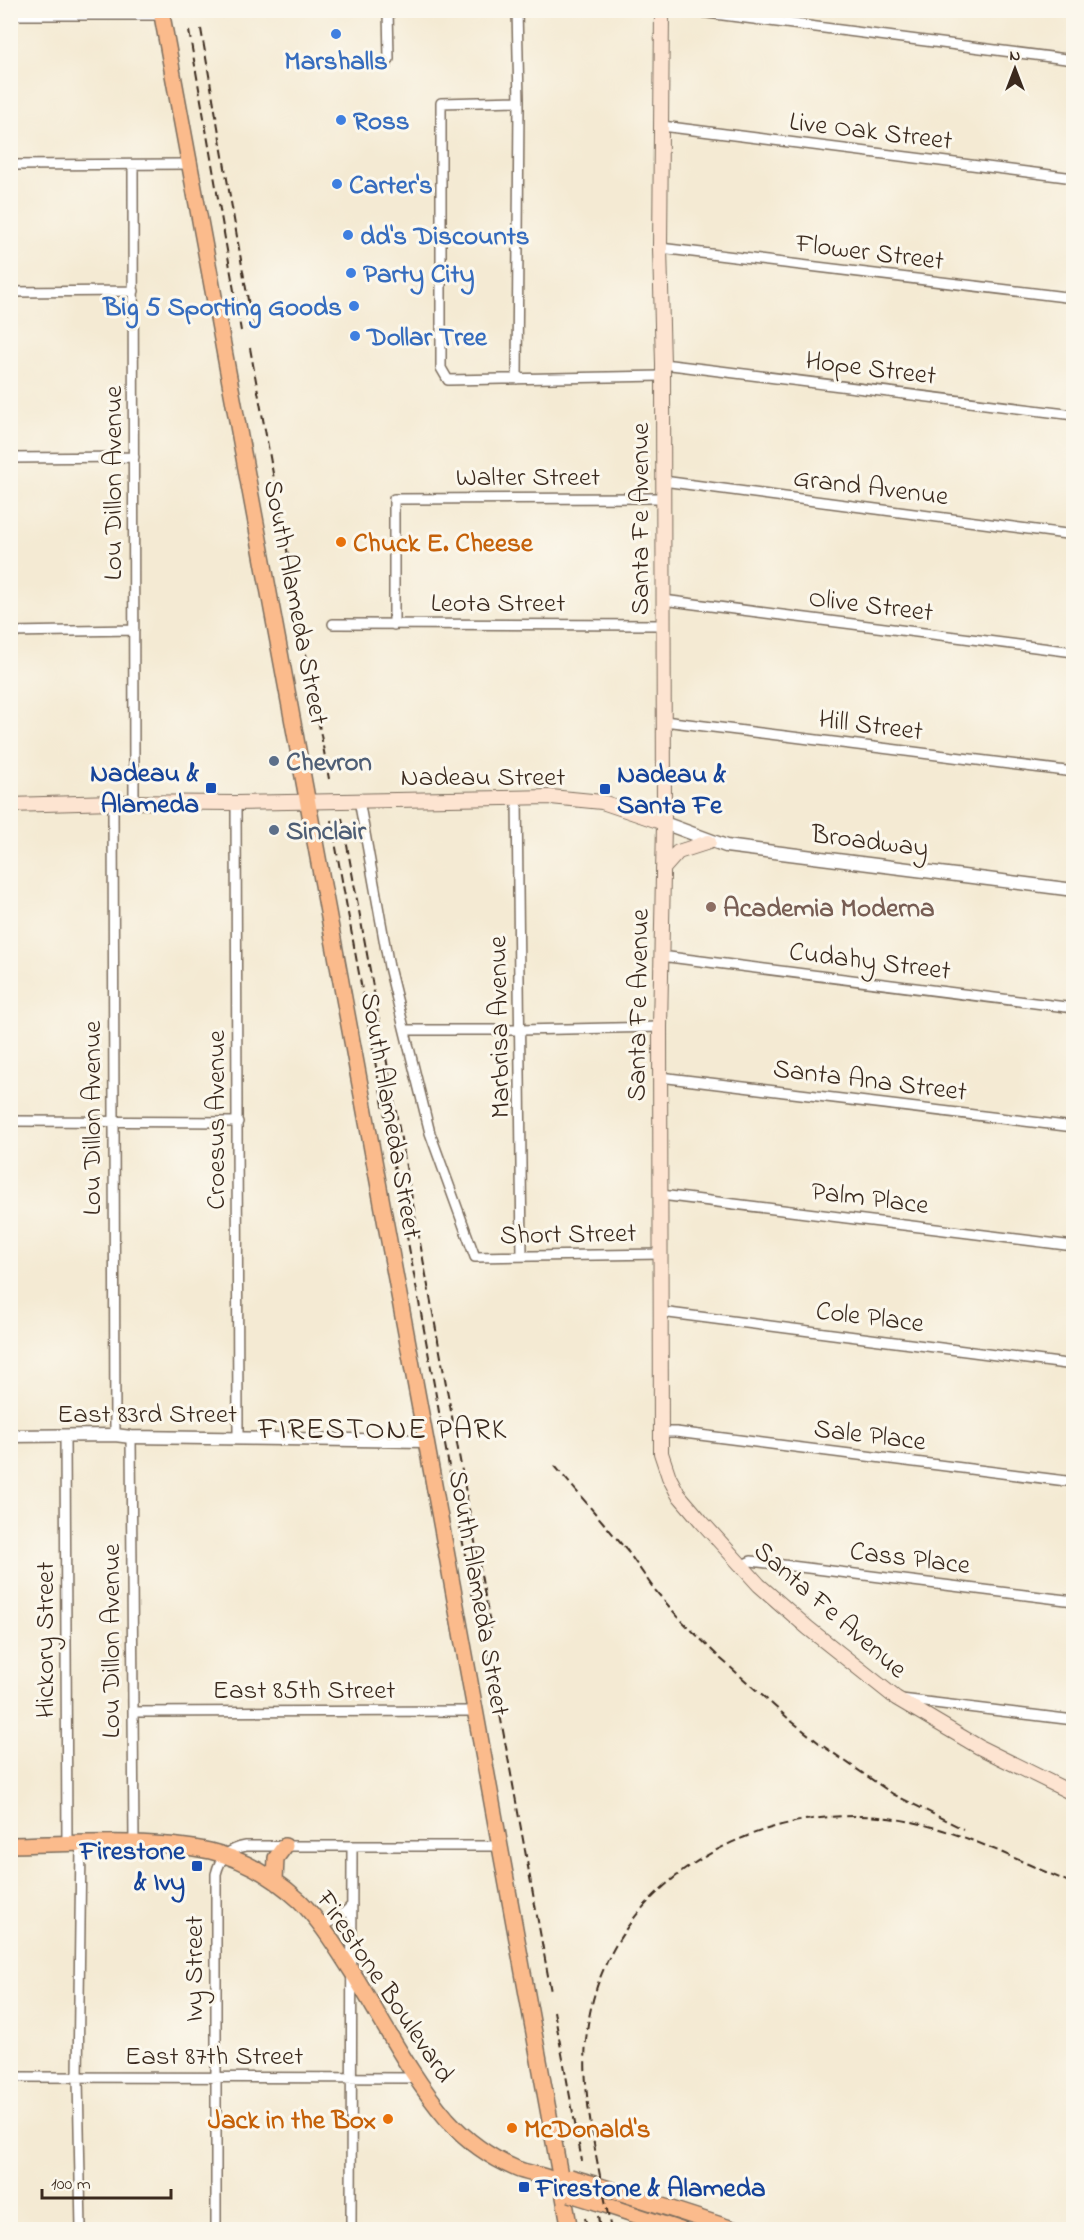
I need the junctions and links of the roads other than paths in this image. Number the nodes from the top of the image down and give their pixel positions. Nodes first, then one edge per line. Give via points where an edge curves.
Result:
1 (388, 10) edge
2 (517, 10) edge
3 (662, 10) edge
4 (684, 10) edge
5 (161, 13) edge
6 (10, 15) edge
7 (1074, 60) edge
8 (386, 66) dead end
9 (519, 101) junction
10 (662, 126) junction
11 (189, 164) junction
12 (10, 165) edge
13 (133, 165) junction
14 (1074, 178) edge
15 (660, 248) junction
16 (135, 291) junction
17 (10, 292) edge
18 (1074, 298) edge
19 (663, 370) junction
20 (517, 379) junction
21 (1074, 415) edge
22 (134, 457) junction
23 (10, 458) edge
24 (663, 481) junction
25 (663, 498) junction
26 (1074, 535) edge
27 (663, 600) junction
28 (333, 624) dead end
29 (394, 624) junction
30 (663, 625) junction
31 (134, 630) junction
32 (10, 632) edge
33 (1074, 652) edge
34 (664, 721) junction
35 (1074, 772) edge
36 (517, 797) junction
37 (359, 800) junction
38 (308, 801) junction
39 (113, 802) junction
40 (135, 802) junction
41 (236, 803) junction
42 (10, 805) edge
43 (664, 823) junction
44 (709, 842) junction
45 (663, 869) junction
46 (1074, 890) edge
47 (661, 956) junction
48 (1074, 1008) edge
49 (660, 1027) junction
50 (405, 1030) junction
51 (520, 1030) junction
52 (660, 1077) junction
53 (10, 1121) edge
54 (113, 1122) junction
55 (238, 1122) junction
56 (1074, 1127) edge
57 (661, 1195) junction
58 (1074, 1246) edge
59 (661, 1254) junction
60 (522, 1256) junction
61 (475, 1257) joint
62 (661, 1312) junction
63 (1074, 1365) edge
64 (661, 1432) junction
65 (115, 1435) junction
66 (10, 1436) edge
67 (65, 1436) junction
68 (131, 1437) junction
69 (238, 1437) junction
70 (426, 1441) junction
71 (1074, 1482) edge
72 (742, 1565) junction
73 (1074, 1600) edge
74 (896, 1698) junction
75 (475, 1711) junction
76 (133, 1712) junction
77 (1074, 1720) edge
78 (1074, 1794) edge
79 (134, 1844) junction
80 (10, 1845) edge
81 (74, 1845) junction
82 (500, 1845) junction
83 (285, 1846) junction
84 (352, 1847) junction
85 (224, 1855) junction
86 (275, 1881) junction
87 (352, 1905) junction
88 (319, 1925) junction
89 (352, 1972) junction
90 (10, 2077) edge
91 (78, 2078) junction
92 (216, 2078) junction
93 (351, 2078) junction
94 (417, 2078) junction
95 (567, 2184) junction
96 (81, 2229) edge
97 (216, 2229) edge
98 (351, 2229) edge
99 (570, 2229) edge
100 (681, 2229) edge
101 (736, 2229) edge

1 - 8 street
2 - 9 street
3 - 10 main road, Santa Fe Avenue
4 - 7 street
5 - 6 street
5 - 11 main road, South Alameda Street
9 - 20 street
9 - 20 street, Hope Street via 441,103 441,368 448,380
10 - 14 street, Live Oak Street
10 - 15 main road, Santa Fe Avenue
11 - 13 street
11 - 38 main road, South Alameda Street
12 - 13 street
13 - 16 street, Lou Dillon Avenue
15 - 18 street, Flower Street
15 - 19 main road, Santa Fe Avenue
16 - 17 street
16 - 22 street, Lou Dillon Avenue
19 - 20 street, Hope Street
19 - 21 street, Hope Street
19 - 24 main road, Santa Fe Avenue
22 - 23 street
22 - 31 street, Lou Dillon Avenue
24 - 25 main road, Santa Fe Avenue
24 - 26 street, Grand Avenue
25 - 27 main road, Santa Fe Avenue
25 - 29 street, Walter Street via 394,499
27 - 30 main road, Santa Fe Avenue
27 - 33 street, Olive Street
28 - 29 street, Leota Street
29 - 30 street, Leota Street
30 - 34 main road, Santa Fe Avenue
31 - 32 street
31 - 40 street, Lou Dillon Avenue
34 - 35 street, Hill Street
34 - 43 main road, Santa Fe Avenue
36 - 37 main road, Nadeau Street
36 - 43 main road, Nadeau Street via 602,802
36 - 51 street, Marbrisa Avenue
37 - 38 main road, Nadeau Street
37 - 50 street, South Alameda Street via 389,967
38 - 41 main road, Nadeau Street
38 - 70 main road, South Alameda Street
39 - 40 main road, Nadeau Street
39 - 42 main road, Nadeau Street
39 - 54 street, Lou Dillon Avenue
40 - 41 main road, Nadeau Street
41 - 55 street, Croesus Avenue
43 - 44 street, Broadway
43 - 45 main road, Santa Fe Avenue
44 - 45 main road via 678,852
44 - 46 street, Broadway
45 - 47 main road, Santa Fe Avenue
47 - 48 street, Cudahy Street
47 - 49 main road, Santa Fe Avenue
49 - 51 street
49 - 52 main road, Santa Fe Avenue
50 - 51 street
50 - 61 street, South Alameda Street via 430,1133
51 - 60 street, Marbrisa Avenue
52 - 56 street, Santa Ana Street
52 - 57 main road, Santa Fe Avenue
53 - 54 street
54 - 55 street
54 - 65 street, Lou Dillon Avenue
55 - 69 street, Croesus Avenue
57 - 58 street, Palm Place
57 - 59 main road, Santa Fe Avenue
59 - 60 street, Short Street
59 - 62 main road, Santa Fe Avenue
60 - 61 street, Short Street
62 - 63 street, Cole Place
62 - 64 main road, Santa Fe Avenue
64 - 71 street, Sale Place
64 - 72 main road, Santa Fe Avenue via 661,1453 678,1494
65 - 67 street, East 83rd Street
65 - 68 street, East 83rd Street
66 - 67 street, East 83rd Street
67 - 81 street, Hickory Street
68 - 69 street, East 83rd Street
68 - 76 street, Lou Dillon Avenue
69 - 70 street, East 83rd Street
70 - 75 main road, South Alameda Street
72 - 73 street, Cass Place via 751,1561
72 - 74 main road, Santa Fe Avenue via 808,1628
74 - 77 street
74 - 78 main road, Santa Fe Avenue via 997,1757
75 - 76 street, East 85th Street
75 - 82 main road, South Alameda Street
76 - 79 street, Lou Dillon Avenue
79 - 81 main road, Firestone Boulevard
79 - 85 main road, Firestone Boulevard via 178,1846
80 - 81 main road, Firestone Boulevard
81 - 91 street, Hickory Street
82 - 84 street
82 - 95 main road, South Alameda Street
83 - 84 street
83 - 85 street via 246,1845
83 - 86 main road via 276,1858
84 - 87 street
85 - 86 main road, Firestone Boulevard
85 - 92 street, Ivy Street via 216,1874
86 - 88 main road, Firestone Boulevard via 302,1903
87 - 88 street via 340,1918
87 - 89 street
88 - 89 main road, Firestone Boulevard
89 - 93 street
89 - 94 main road, Firestone Boulevard
90 - 91 street, East 87th Street
91 - 92 street, East 87th Street
91 - 96 street, Hickory Street
92 - 93 street, East 87th Street
92 - 97 street, Ivy Street
93 - 94 street, East 87th Street
93 - 98 street
94 - 95 main road, Firestone Boulevard via 443,2114 472,2142 516,2169
95 - 99 main road, South Alameda Street
95 - 100 main road, Firestone Boulevard, bridge via 596,2202
95 - 101 main road, Firestone Boulevard, bridge via 594,2184

